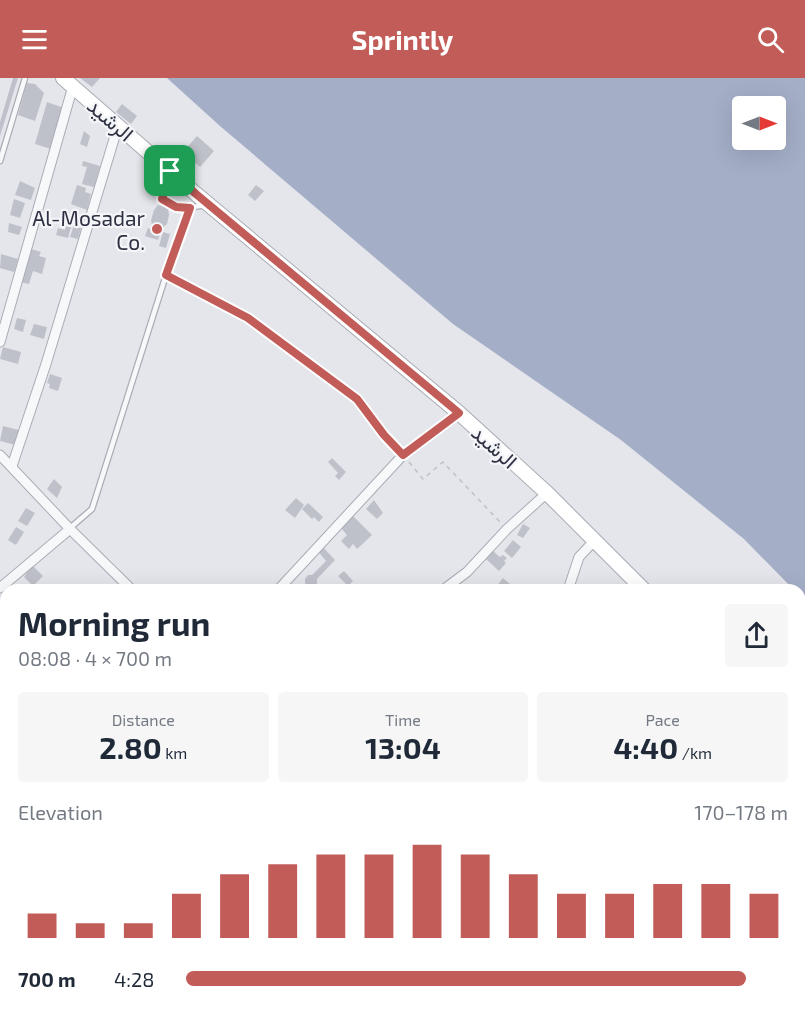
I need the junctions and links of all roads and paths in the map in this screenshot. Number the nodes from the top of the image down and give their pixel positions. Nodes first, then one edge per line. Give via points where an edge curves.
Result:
1 (25, 78) edge
2 (68, 82) edge
3 (118, 126) junction
4 (0, 161) edge
5 (170, 171) junction
6 (208, 204) junction
7 (190, 208) junction
8 (166, 275) junction
9 (0, 342) edge
10 (459, 413) junction
11 (0, 455) edge
12 (403, 455) junction
13 (12, 466) junction
14 (548, 494) junction
15 (70, 529) junction
16 (507, 529) junction
17 (595, 540) junction
18 (5, 584) edge
19 (126, 584) edge
20 (284, 584) edge
21 (451, 584) edge
22 (570, 584) edge
23 (638, 584) edge

1 - 4 lane
2 - 3 main road, الرشيد
2 - 9 street
3 - 5 main road, الرشيد
3 - 13 street
5 - 6 main road, الرشيد
5 - 7 lane via 162,199 176,207
6 - 7 lane
6 - 10 main road, الرشيد
7 - 8 lane
8 - 12 path via 248,318 357,399
8 - 15 lane via 92,509
10 - 12 street
10 - 14 main road, الرشيد
11 - 13 street
12 - 16 path via 423,479 443,462
12 - 20 street
13 - 15 street
14 - 16 street
14 - 17 main road, الرشيد
15 - 18 street
15 - 19 street
16 - 21 street
17 - 22 street via 579,557
17 - 23 main road, الرشيد

